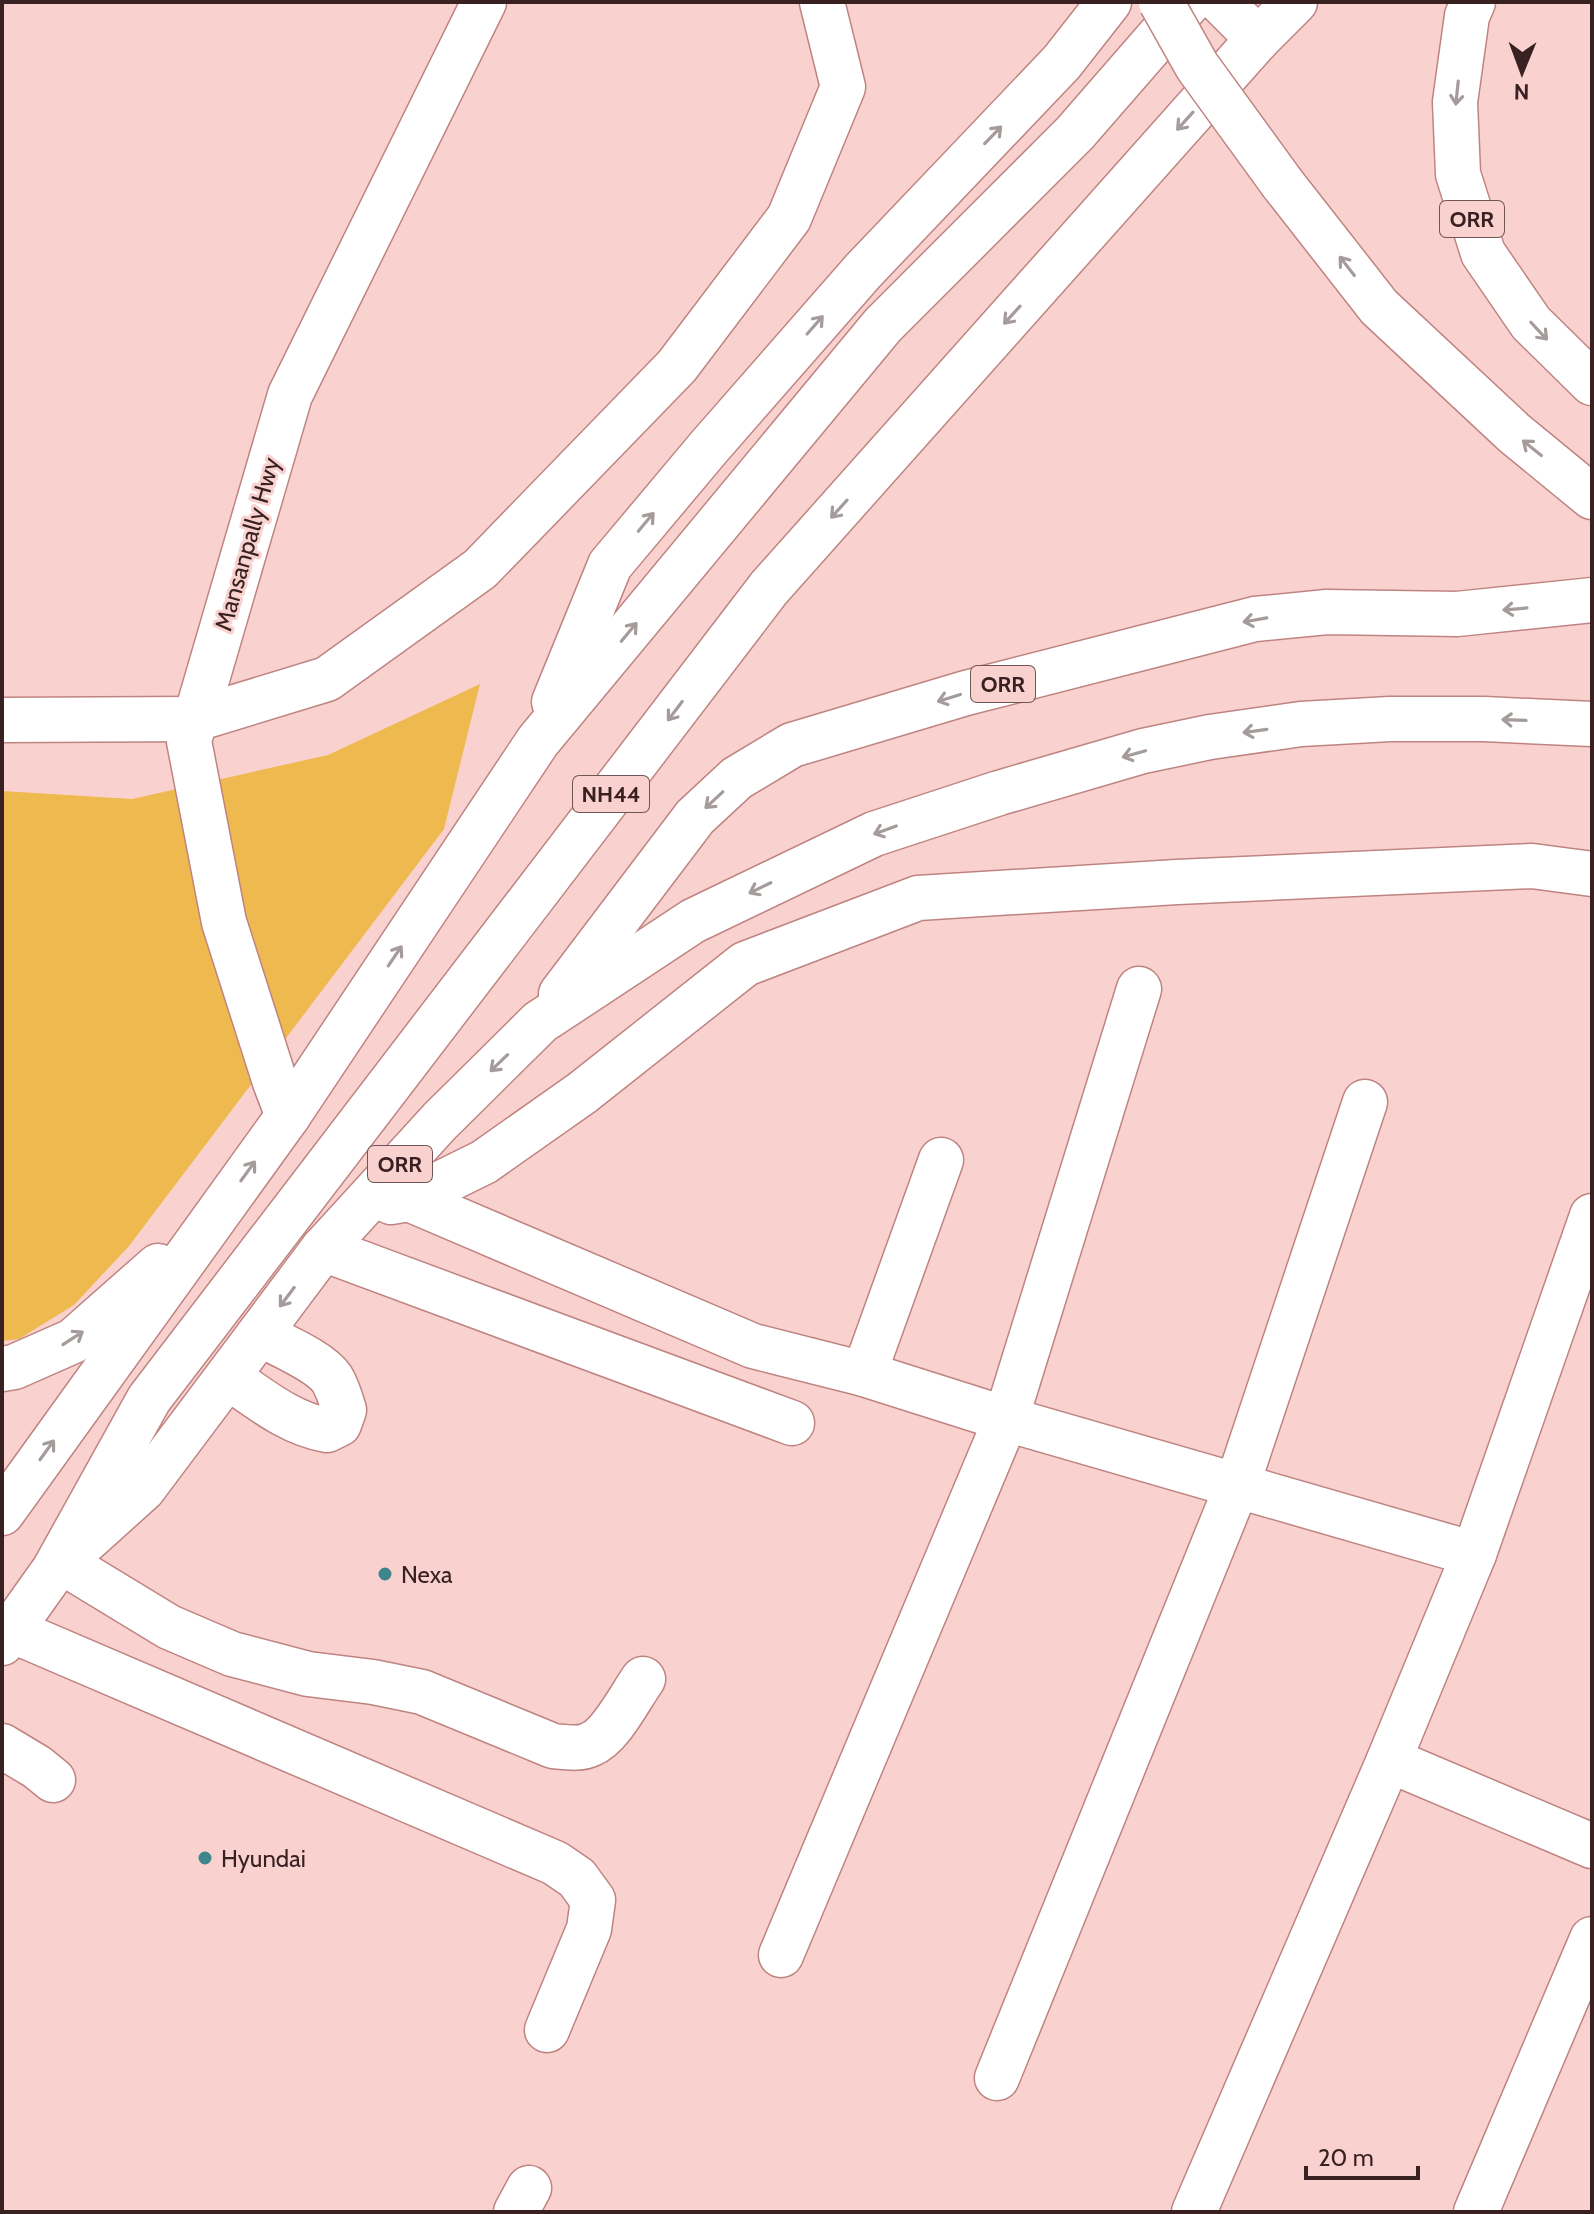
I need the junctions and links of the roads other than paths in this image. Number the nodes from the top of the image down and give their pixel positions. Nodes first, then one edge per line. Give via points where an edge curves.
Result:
1 (484, 2) edge
2 (822, 2) edge
3 (1109, 2) edge
4 (1125, 2) edge
5 (1161, 2) edge
6 (1189, 2) edge
7 (1221, 2) edge
8 (1295, 2) edge
9 (1473, 2) edge
10 (1258, 39) junction
11 (1062, 62) junction
12 (1592, 383) edge
13 (1592, 497) edge
14 (1592, 600) edge
15 (196, 719) junction
16 (2, 720) edge
17 (1592, 724) edge
18 (538, 741) junction
19 (1592, 874) edge
20 (1139, 989) dead end
21 (540, 1022) junction
22 (1365, 1102) dead end
23 (288, 1116) junction
24 (941, 1160) dead end
25 (388, 1199) junction
26 (217, 1214) junction
27 (1592, 1216) edge
28 (323, 1249) junction
29 (260, 1334) junction
30 (2, 1369) edge
31 (864, 1374) junction
32 (228, 1377) junction
33 (1006, 1419) junction
34 (792, 1423) dead end
35 (1237, 1486) junction
36 (2, 1513) edge
37 (1474, 1554) junction
38 (58, 1566) junction
39 (7, 1636) edge
40 (643, 1679) dead end
41 (2, 1746) edge
42 (1389, 1760) junction
43 (53, 1780) dead end
44 (1592, 1846) edge
45 (1592, 1939) edge
46 (781, 1955) dead end
47 (547, 2030) dead end
48 (997, 2078) dead end
49 (1194, 2212) edge
50 (1476, 2212) edge

1 - 15 main road, Mansanpally Hwy via 290,395
2 - 15 main road via 843,87 789,218 677,366 480,569 327,679
3 - 11 main road
4 - 11 main road
13 -> 5 main road, bridge via 1514,433 1379,307 1197,66
18 -> 6 main road via 883,325 1075,133
7 - 10 main road
8 - 10 main road, NH44
9 -> 12 main road, ORR via 1455,102 1458,174 1483,253 1531,323
10 -> 38 main road, NH44 via 769,588 149,1399
18 -> 11 main road via 610,565 863,271
14 -> 21 main road, ORR via 1457,614 1327,612 1255,619 966,693 792,745 737,778 695,817
15 - 16 main road
15 - 23 main road, Mansanpally Hwy via 189,741 224,922
17 -> 21 main road, ORR via 1484,719 1316,723 1143,751 874,834 693,921
23 -> 18 main road
19 - 25 main road via 1532,866 918,898 745,964 582,1093 484,1162
20 - 33 main road
21 -> 25 main road, ORR via 440,1121
22 - 35 main road
26 -> 23 main road
24 - 31 main road
25 - 28 main road, ORR
25 - 31 main road via 753,1346
30 -> 26 main road via 73,1341
36 -> 26 main road
27 - 37 main road
28 -> 29 main road, ORR
28 - 34 main road
29 - 32 main road, ORR
29 - 32 main road via 327,1372 344,1410 339,1424 327,1430 312,1428
31 - 33 main road
32 - 38 main road, ORR via 143,1489
33 - 35 main road
33 - 46 main road
35 - 37 main road
35 - 48 main road
37 - 42 main road
38 - 39 main road, NH44
38 - 40 main road via 169,1627 232,1654 308,1674 422,1692 553,1746 591,1745 604,1735
39 - 47 main road via 555,1863 577,1878 593,1900 589,1929
41 - 43 main road
42 - 44 main road
42 - 49 main road
45 - 50 main road

